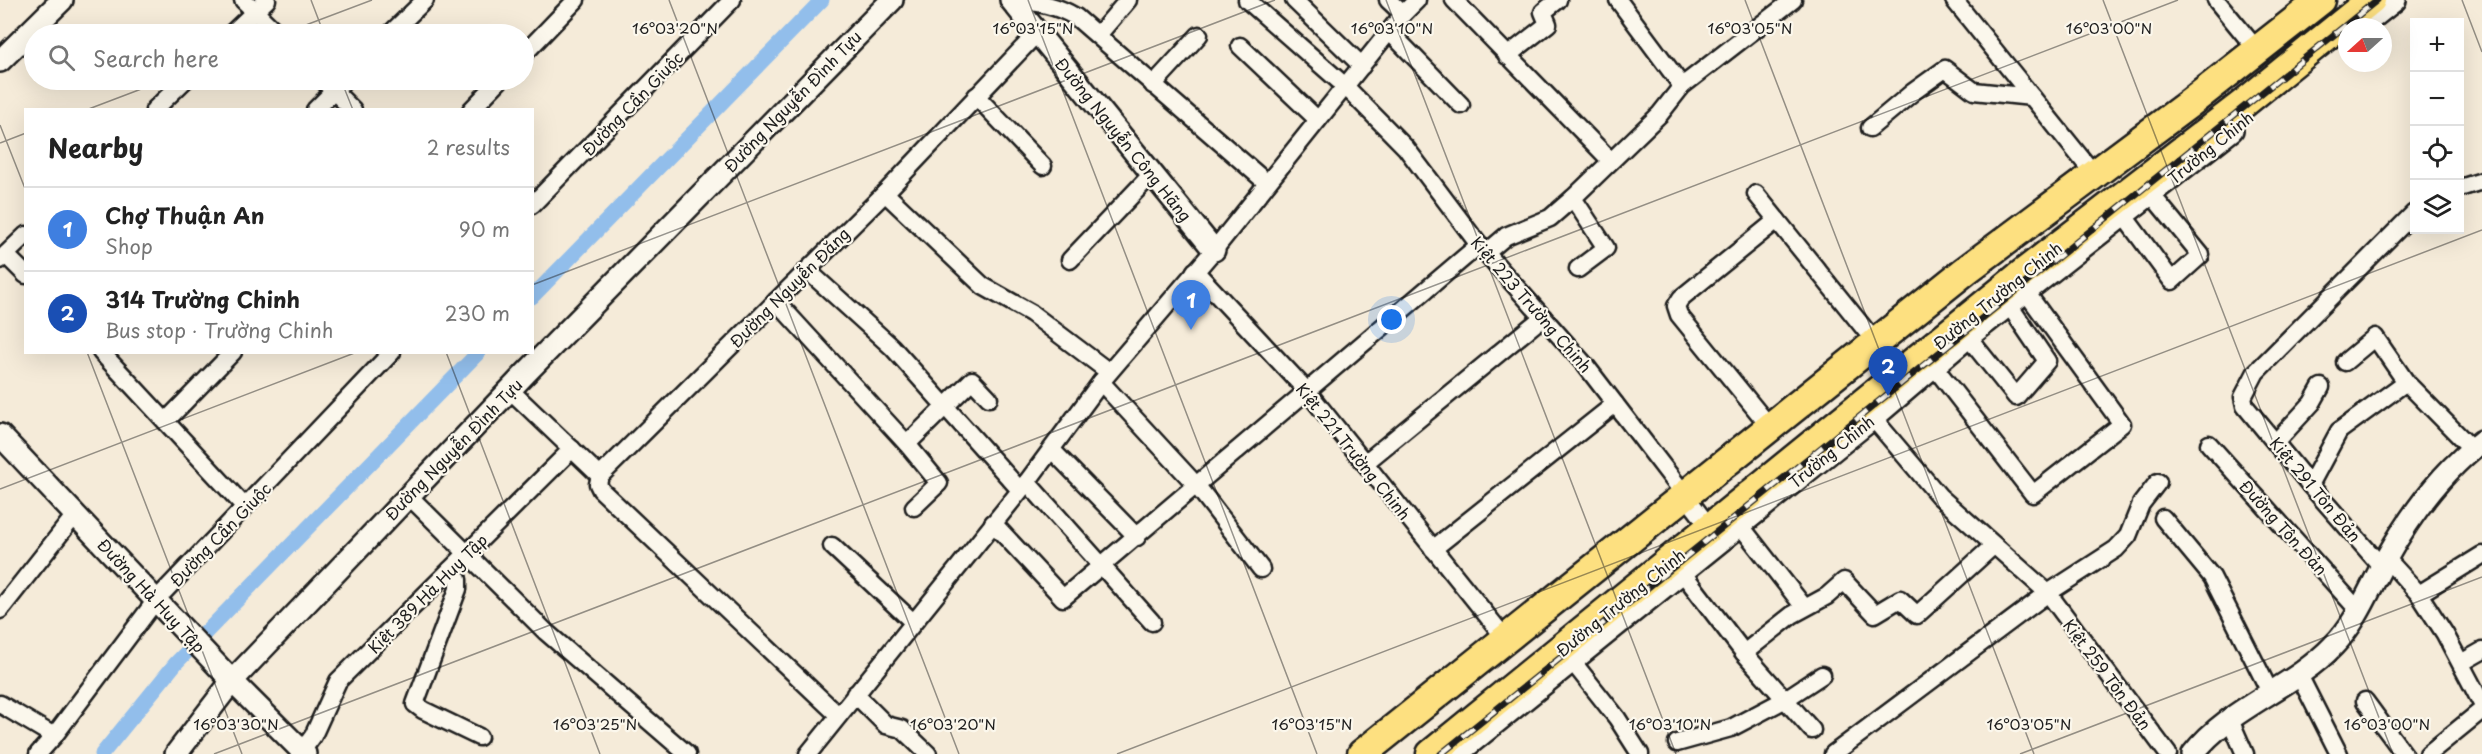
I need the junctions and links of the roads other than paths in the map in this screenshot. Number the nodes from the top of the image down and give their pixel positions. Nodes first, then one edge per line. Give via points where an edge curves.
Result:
1 (62, 0) edge
2 (425, 0) edge
3 (576, 0) edge
4 (732, 0) edge
5 (892, 0) edge
6 (1128, 0) edge
7 (1247, 0) edge
8 (1294, 0) edge
9 (1388, 0) edge
10 (1417, 0) edge
11 (1454, 0) edge
12 (1558, 0) edge
13 (1618, 0) edge
14 (1792, 0) edge
15 (1954, 0) edge
16 (2216, 0) edge
17 (2321, 0) edge
18 (2371, 0) edge
19 (2395, 0) edge
20 (1012, 1) edge
21 (255, 4) edge
22 (1403, 14) junction
23 (2372, 18) edge
24 (38, 24) edge
25 (239, 24) edge
26 (270, 24) edge
27 (400, 24) edge
28 (1389, 31) junction
29 (1038, 32) junction
30 (1098, 35) junction
31 (1199, 35) dead end
32 (24, 37) edge
33 (534, 44) edge
34 (2338, 45) edge
35 (1240, 46) dead end
36 (2257, 50) junction
37 (1507, 56) junction
38 (0, 61) edge
39 (1362, 66) junction
40 (2224, 77) junction
41 (1153, 86) junction
42 (1345, 86) junction
43 (1682, 86) junction
44 (175, 90) edge
45 (329, 90) edge
46 (339, 90) edge
47 (490, 90) edge
48 (976, 96) junction
49 (2032, 96) junction
50 (2244, 103) junction
51 (1461, 105) dead end
52 (156, 108) edge
53 (316, 108) edge
54 (353, 108) edge
55 (473, 108) edge
56 (1318, 120) junction
57 (1870, 128) dead end
58 (1610, 160) junction
59 (1043, 166) dead end
60 (2094, 174) junction
61 (1151, 175) junction
62 (2482, 181) edge
63 (1267, 183) junction
64 (2464, 187) edge
65 (885, 193) junction
66 (1756, 194) dead end
67 (2151, 194) junction
68 (1573, 198) junction
69 (534, 204) edge
70 (2124, 216) junction
71 (2410, 218) edge
72 (1777, 220) junction
73 (24, 237) edge
74 (1483, 249) junction
75 (1214, 250) junction
76 (3, 257) edge
77 (1984, 257) junction
78 (1070, 260) dead end
79 (1578, 269) dead end
80 (807, 270) junction
81 (1195, 271) junction
82 (24, 273) edge
83 (2014, 294) junction
84 (776, 301) junction
85 (1543, 317) junction
86 (1968, 337) junction
87 (1876, 343) junction
88 (103, 354) edge
89 (231, 354) edge
90 (390, 354) edge
91 (2345, 362) dead end
92 (1933, 365) junction
93 (1105, 377) junction
94 (2406, 382) junction
95 (2320, 387) dead end
96 (510, 390) junction
97 (1307, 391) junction
98 (989, 398) dead end
99 (1615, 404) junction
100 (945, 406) junction
101 (1872, 418) junction
102 (166, 421) junction
103 (1770, 427) junction
104 (0, 435) edge
105 (2276, 442) junction
106 (907, 444) junction
107 (2209, 444) dead end
108 (2479, 445) edge
109 (572, 449) junction
110 (1052, 450) junction
111 (1365, 463) junction
112 (600, 476) junction
113 (2158, 482) dead end
114 (2310, 485) junction
115 (1024, 486) junction
116 (1197, 486) junction
117 (1685, 495) junction
118 (409, 496) junction
119 (245, 507) junction
120 (914, 507) dead end
121 (75, 514) junction
122 (2163, 518) dead end
123 (993, 524) junction
124 (1740, 525) junction
125 (1711, 529) junction
126 (1137, 537) junction
127 (832, 546) dead end
128 (1993, 546) junction
129 (1433, 549) junction
130 (466, 554) junction
131 (2482, 555) edge
132 (2384, 562) junction
133 (1102, 566) junction
134 (1261, 569) dead end
135 (450, 570) junction
136 (1682, 572) junction
137 (2048, 593) junction
138 (2420, 594) junction
139 (156, 600) junction
140 (2, 601) edge
141 (1804, 607) junction
142 (2359, 611) junction
143 (913, 622) junction
144 (1152, 622) dead end
145 (1505, 638) junction
146 (2482, 651) edge
147 (1744, 653) junction
148 (1572, 661) junction
149 (2461, 663) junction
150 (1822, 675) dead end
151 (2299, 675) junction
152 (232, 681) junction
153 (855, 694) junction
154 (2271, 694) junction
155 (1784, 700) junction
156 (2365, 701) dead end
157 (0, 704) edge
158 (2482, 704) edge
159 (2482, 710) edge
160 (838, 715) junction
161 (2230, 720) junction
162 (1812, 730) dead end
163 (54, 735) junction
164 (479, 737) dead end
165 (1677, 743) dead end
166 (304, 753) edge
167 (38, 754) edge
168 (176, 754) edge
169 (687, 754) edge
170 (808, 754) edge
171 (928, 754) edge
172 (1362, 754) edge
173 (1431, 754) edge
174 (1457, 754) edge
175 (1640, 754) edge
176 (1833, 754) edge
177 (2168, 754) edge
178 (2193, 754) edge
179 (2245, 754) edge
180 (2339, 754) edge
181 (2404, 754) edge
182 (2428, 754) edge

1 - 24 street
2 - 27 street
3 - 33 street
4 - 69 street, Đường Cần Giuộc
5 - 96 street, Đường Nguyễn Đình Tựu
6 - 30 street
7 - 42 street, Kiệt 223 Trường Chinh
8 - 39 street
9 - 22 street
10 - 22 street
11 - 37 street
12 - 37 street via 1543,12 1548,24
13 - 43 street
14 - 43 street
15 - 49 street
16 - 36 street
17 - 36 highway
18 - 50 highway, Đường Trường Chinh
19 - 23 street
20 - 29 street, Đường Nguyễn Công Hãng
20 - 30 street via 1062,9
21 - 25 street
21 - 26 street
22 - 28 street
28 - 39 street
28 - 51 street
29 - 48 street, Đường Nguyễn Đăng
29 - 61 street, Đường Nguyễn Công Hãng
30 - 41 street
31 - 41 street
32 - 38 street
34 - 67 street, Trường Chinh
35 - 56 street
36 - 40 highway
37 - 58 street
39 - 42 street
40 - 50 highway
40 - 60 highway
41 - 63 street
42 - 56 street
42 - 74 street, Kiệt 223 Trường Chinh via 1406,148
43 - 58 street via 1660,114
44 - 52 street
45 - 53 street
46 - 54 street
47 - 55 street
48 - 59 street
48 - 65 street, Đường Nguyễn Đăng
49 - 57 street via 1974,91 1945,69
49 - 60 street
50 - 83 highway, Đường Trường Chinh
56 - 63 street
58 - 68 street
60 - 77 highway
61 - 75 street, Đường Nguyễn Công Hãng
61 - 78 street
62 - 64 street
63 - 75 street
65 - 80 street, Đường Nguyễn Đăng
65 - 93 street via 983,286 1031,313
66 - 72 street
67 - 70 street, Trường Chinh
67 - 70 street via 2201,255 2172,281
68 - 74 street via 1550,218
68 - 79 street via 1606,248
70 - 83 street, Trường Chinh
71 - 105 street, Kiệt 291 Tôn Đản via 2256,372 2243,397 2245,406
72 - 87 street
72 - 103 street via 1676,306 1679,315
73 - 76 street
74 - 85 street, Kiệt 223 Trường Chinh
74 - 97 street
75 - 81 street
76 - 82 street
77 - 83 highway
77 - 87 highway
80 - 84 street, Đường Nguyễn Đăng
80 - 100 street via 884,339
81 - 93 street
81 - 97 street, Kiệt 221 Trường Chinh
83 - 86 street, Trường Chinh
83 - 86 street, Đường Trường Chinh via 2047,361 2016,396
83 - 92 street via 2122,424 2033,494
83 - 125 highway, Đường Trường Chinh
84 - 106 street
84 - 112 street, Đường Nguyễn Đăng
85 - 99 street, Kiệt 223 Trường Chinh
85 - 111 street
86 - 92 street, Trường Chinh
87 - 103 highway
88 - 102 street
89 - 102 street
90 - 119 street, Đường Cần Giuộc
91 - 94 street via 2375,337
92 - 101 street, Trường Chinh
93 - 110 street
93 - 116 street
94 - 108 street
94 - 114 street via 2339,431
95 - 105 street via 2312,403
96 - 109 street
96 - 118 street, Đường Nguyễn Đình Tựu
97 - 111 street, Kiệt 221 Trường Chinh
97 - 116 street
98 - 100 street via 972,380
99 - 117 street, Kiệt 223 Trường Chinh
99 - 129 street
100 - 106 street
100 - 115 street
101 - 124 street, Trường Chinh
101 - 128 street, Kiệt 259 Tôn Đản via 1939,496
102 - 119 street
103 - 117 highway
104 - 121 street, Đường Hà Huy Tập
105 - 114 street, Kiệt 291 Tôn Đản
106 - 120 street via 939,483
107 - 142 street, Đường Tôn Đản
108 - 132 street via 2442,479
109 - 112 street
109 - 130 street, Kiệt 389 Hà Huy Tập
110 - 115 street
110 - 126 street
111 - 129 street, Kiệt 221 Trường Chinh
112 - 160 street via 601,490
113 - 137 street via 2141,504 2123,543
114 - 132 street, Kiệt 291 Tôn Đản
115 - 123 street
115 - 133 street
116 - 126 street
116 - 134 street
117 - 125 street, Kiệt 223 Trường Chinh
117 - 145 highway
118 - 130 street
118 - 152 street, Đường Nguyễn Đình Tựu
119 - 139 street, Đường Cần Giuộc
121 - 139 street, Đường Hà Huy Tập
121 - 140 street
122 - 154 street via 2212,577
123 - 133 street via 1063,598
123 - 143 street
124 - 136 street, Trường Chinh
124 - 141 street
125 - 173 highway, Đường Trường Chinh
126 - 133 street
127 - 143 street
128 - 137 street, Kiệt 259 Tôn Đản
128 - 141 street via 1917,615 1900,599 1875,614 1845,581 1827,596
129 - 145 street, Kiệt 221 Trường Chinh
130 - 135 street, Kiệt 389 Hà Huy Tập
130 - 169 street via 546,632
131 - 138 street
132 - 138 street, Kiệt 291 Tôn Đản
132 - 142 street
133 - 144 street
135 - 164 street via 458,579 458,589 415,705
135 - 166 street, Kiệt 389 Hà Huy Tập via 338,681
136 - 147 street, Đường Trường Chinh
136 - 148 street, Trường Chinh
137 - 176 street
137 - 177 street, Kiệt 259 Tôn Đản
138 - 149 street, Kiệt 291 Tôn Đản
139 - 152 street, Đường Hà Huy Tập
139 - 163 street, Đường Cần Giuộc
141 - 147 street
142 - 151 street via 2334,646
143 - 153 street
145 - 172 highway
146 - 149 street
147 - 155 street, Đường Trường Chinh
148 - 174 street, Trường Chinh
148 - 175 street
149 - 158 street, Kiệt 291 Tôn Đản
150 - 155 street
151 - 154 street
151 - 180 street
152 - 166 street, Đường Hà Huy Tập
152 - 168 street, Đường Nguyễn Đình Tựu
153 - 160 street
153 - 171 street via 886,725 902,729
154 - 161 street
155 - 162 street, Đường Trường Chinh
155 - 165 street via 1731,728
156 - 181 street
157 - 163 street
159 - 182 street
160 - 170 street
161 - 178 street
161 - 179 street
163 - 167 street, Đường Cần Giuộc

